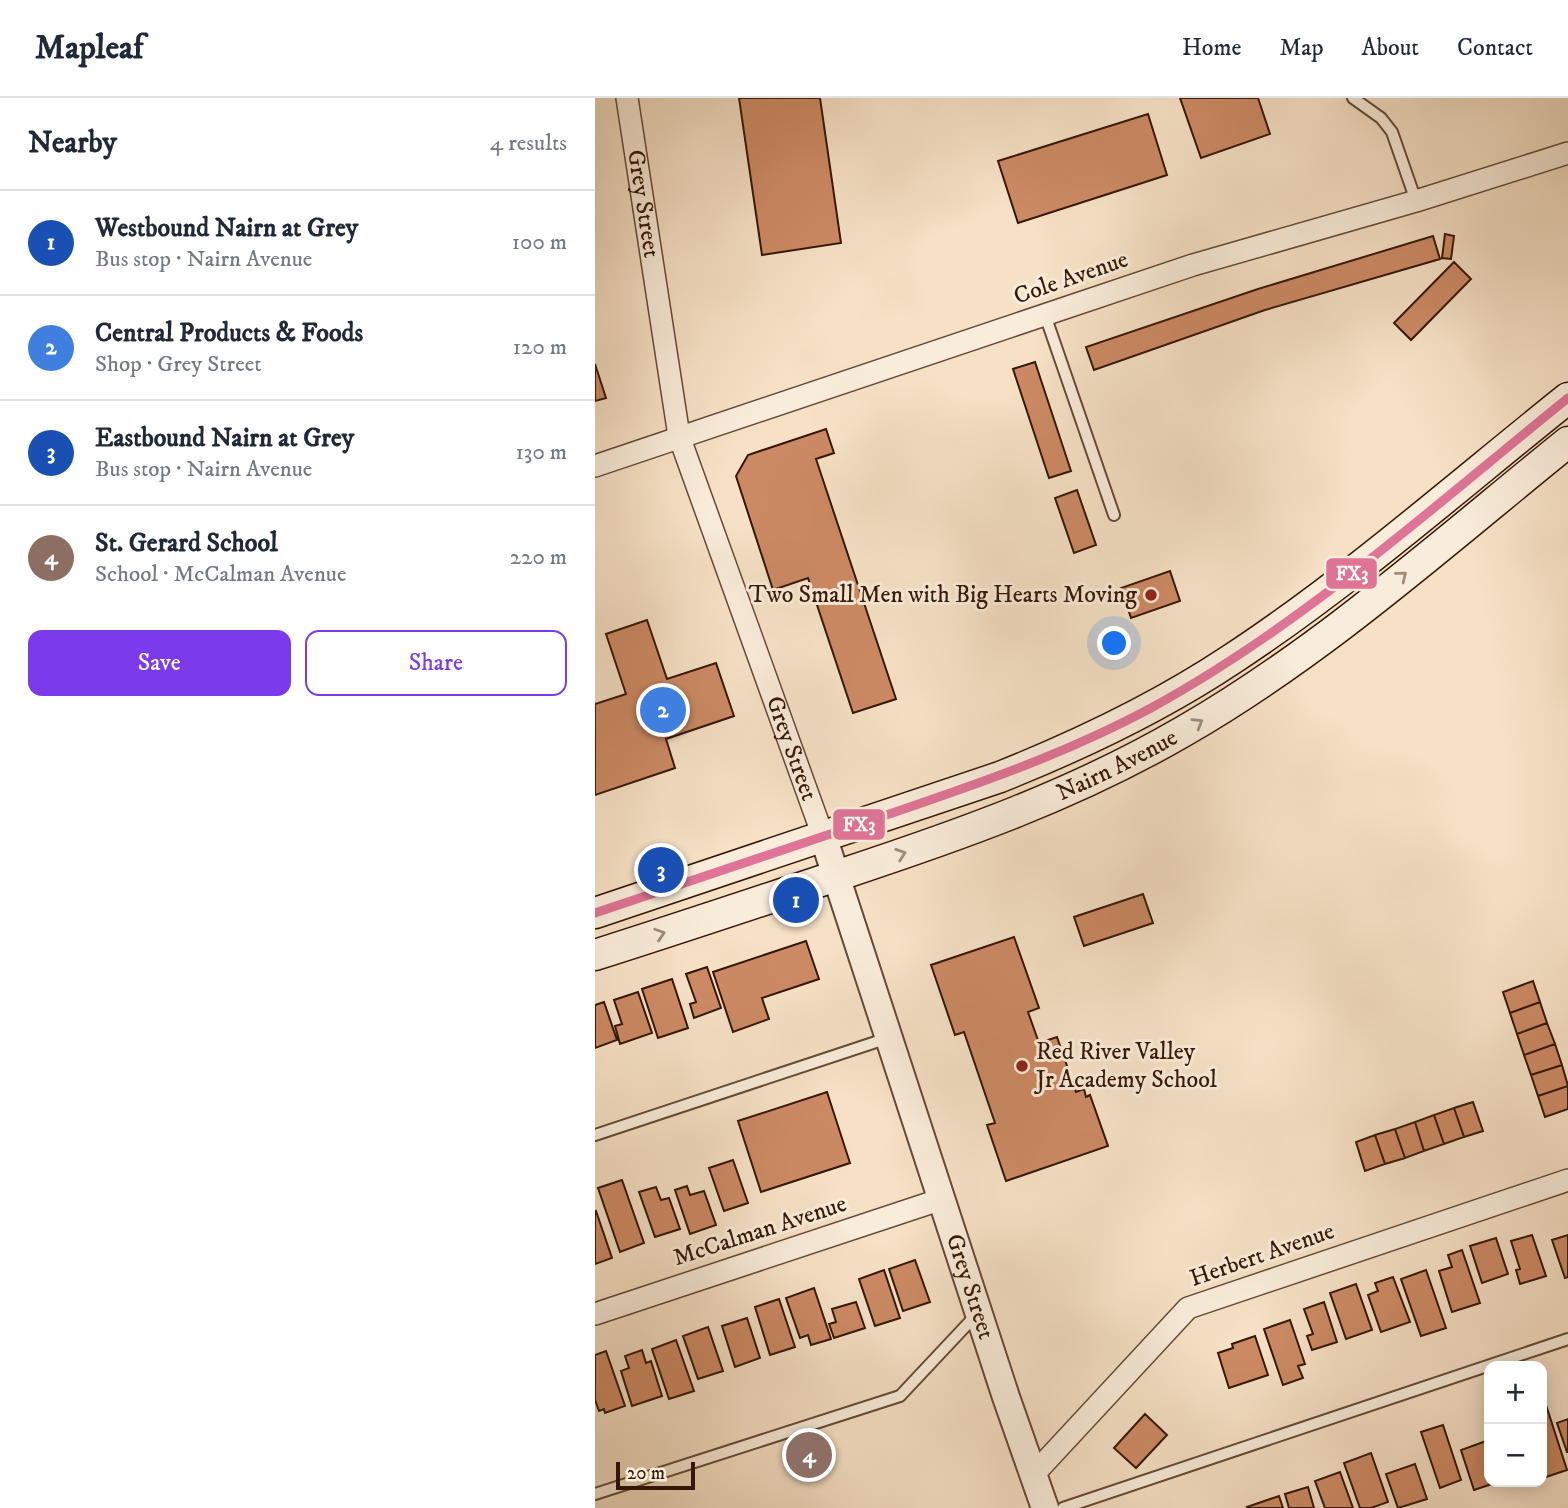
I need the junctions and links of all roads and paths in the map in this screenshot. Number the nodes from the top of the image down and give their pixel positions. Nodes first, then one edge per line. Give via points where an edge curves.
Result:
1 (627, 98) edge
2 (1353, 98) edge
3 (1568, 153) edge
4 (1416, 201) junction
5 (1045, 315) junction
6 (1568, 398) edge
7 (680, 436) junction
8 (1568, 442) edge
9 (595, 466) edge
10 (1114, 515) dead end
11 (823, 836) junction
12 (836, 876) junction
13 (595, 913) edge
14 (595, 955) edge
15 (888, 1038) junction
16 (595, 1135) edge
17 (1568, 1180) edge
18 (942, 1199) junction
19 (979, 1311) junction
20 (595, 1314) edge
21 (1568, 1339) edge
22 (1034, 1474) junction
23 (595, 1494) edge
24 (1045, 1508) edge
25 (1063, 1508) edge

1 - 7 street, Grey Street
2 - 4 lane via 1392,132
3 - 4 street, Cole Avenue
4 - 5 street, Cole Avenue via 1193,265
5 - 7 street, Cole Avenue
5 - 10 lane
6 - 11 main road, Nairn Avenue via 1361,564 1190,685 1043,760
7 - 9 street, Cole Avenue
7 - 11 street, Grey Street
12 -> 8 main road, Nairn Avenue via 1065,793 1185,731 1304,653
11 - 12 street, Grey Street
11 - 13 main road, Nairn Avenue
14 -> 12 main road, Nairn Avenue
12 - 15 street, Grey Street
15 - 16 lane
15 - 18 street, Grey Street
17 - 22 street, Herbert Avenue via 1188,1308
18 - 19 street, Grey Street
18 - 20 street, McCalman Avenue
19 - 22 street, Grey Street
19 - 23 lane via 900,1396
21 - 25 lane
22 - 24 street, Grey Street

